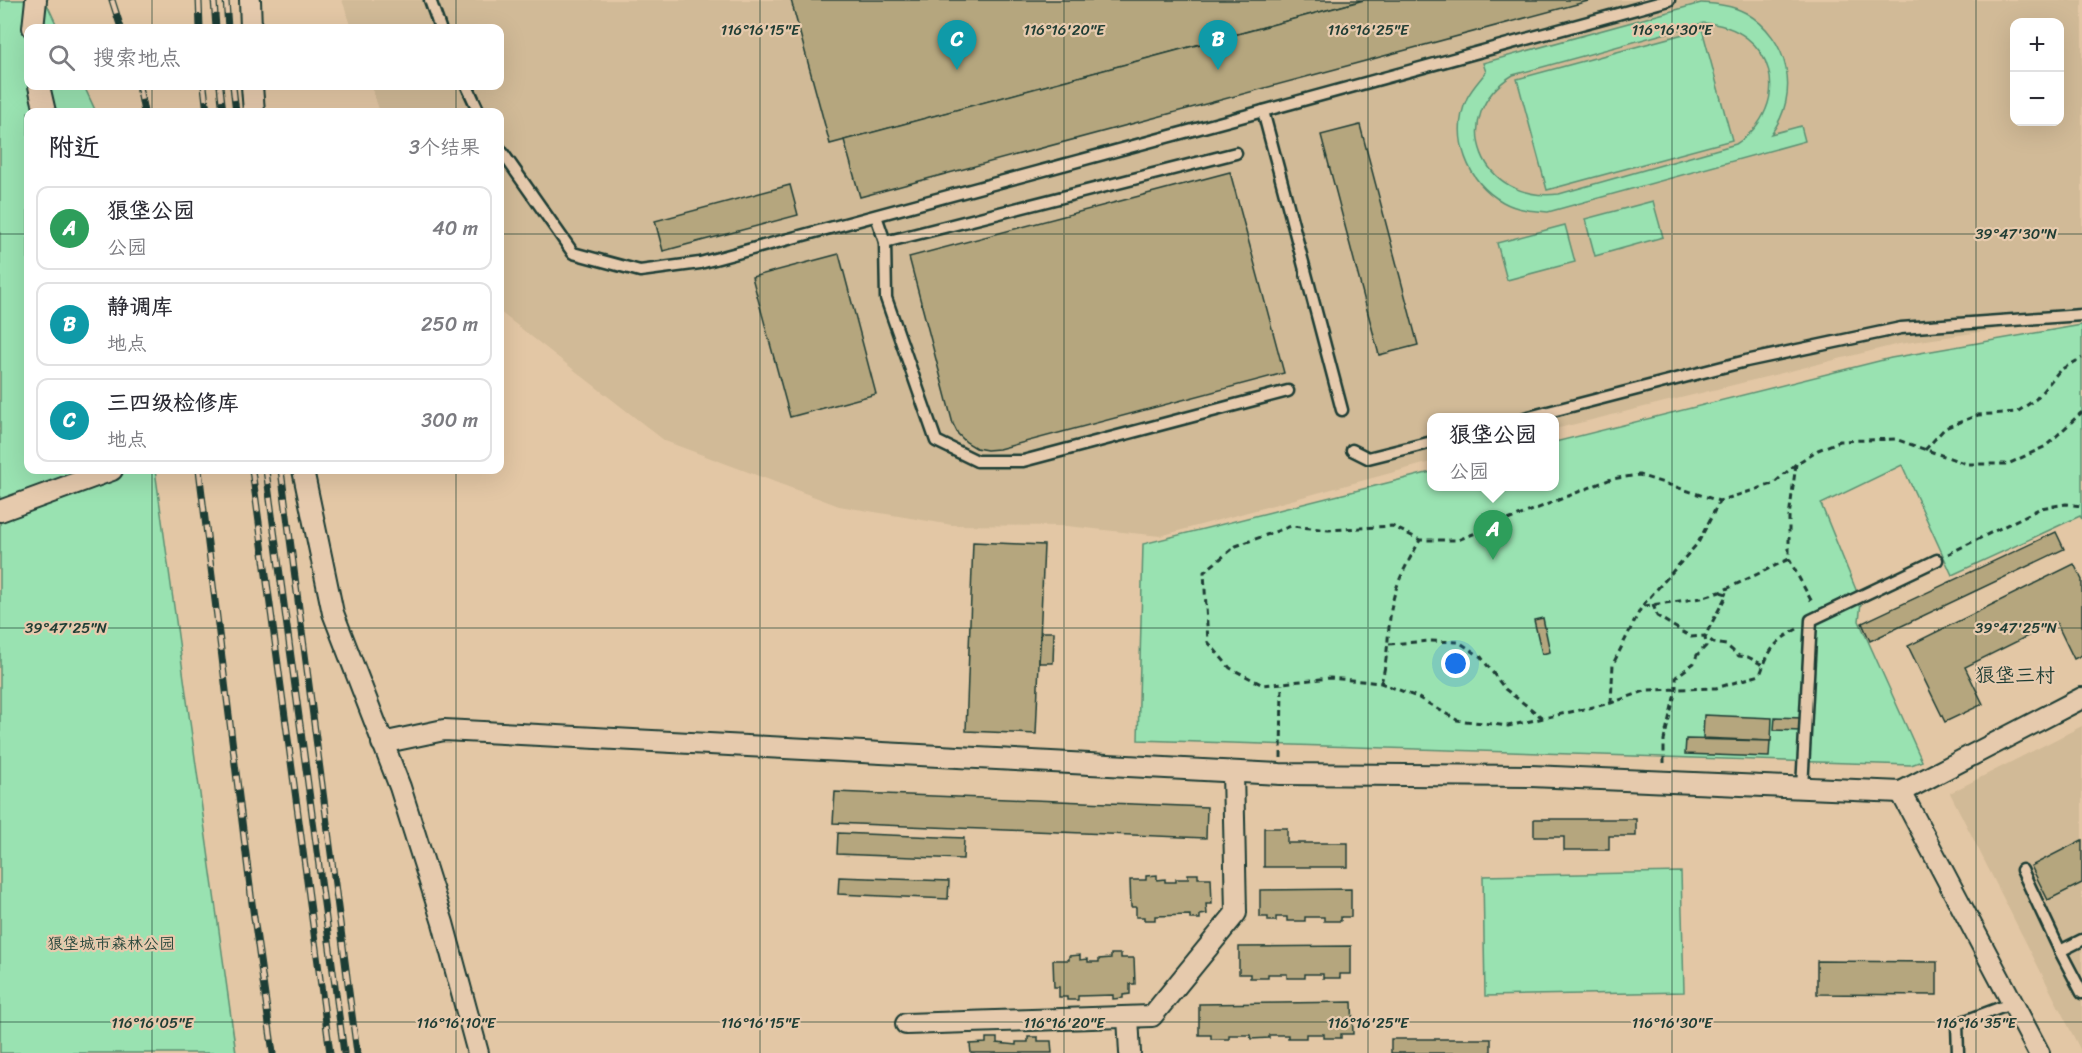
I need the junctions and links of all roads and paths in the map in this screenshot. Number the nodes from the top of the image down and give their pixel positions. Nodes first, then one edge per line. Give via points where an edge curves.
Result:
1 (36, 0) edge
2 (250, 0) edge
3 (430, 0) edge
4 (1669, 0) edge
5 (33, 24) edge
6 (251, 24) edge
7 (438, 24) edge
8 (40, 90) edge
9 (252, 90) edge
10 (469, 90) edge
11 (44, 108) edge
12 (254, 108) edge
13 (477, 108) edge
14 (1263, 111) junction
15 (1236, 153) dead end
16 (504, 154) edge
17 (876, 216) junction
18 (885, 242) junction
19 (2082, 315) edge
20 (2082, 358) edge
21 (1288, 391) dead end
22 (1342, 410) dead end
23 (2082, 412) edge
24 (1541, 413) edge
25 (1427, 443) edge
26 (1352, 450) dead end
27 (1925, 450) junction
28 (1796, 464) junction
29 (101, 474) edge
30 (304, 474) edge
31 (1719, 501) junction
32 (2082, 506) edge
33 (0, 511) edge
34 (1420, 540) junction
35 (1789, 559) junction
36 (1937, 560) joint
37 (1720, 592) junction
38 (1653, 604) junction
39 (1642, 606) junction
40 (1815, 618) junction
41 (1705, 636) junction
42 (1389, 644) junction
43 (1764, 665) junction
44 (1381, 683) junction
45 (1282, 684) junction
46 (1676, 689) junction
47 (2082, 698) edge
48 (1611, 704) junction
49 (1544, 719) junction
50 (382, 743) junction
51 (1233, 772) junction
52 (1280, 774) junction
53 (1664, 782) junction
54 (1802, 788) junction
55 (1901, 792) junction
56 (2022, 870) dead end
57 (2082, 940) edge
58 (2060, 951) junction
59 (2082, 993) edge
60 (2013, 1003) junction
61 (1128, 1017) junction
62 (906, 1024) dead end
63 (477, 1053) edge
64 (1130, 1053) edge
65 (1958, 1053) edge
66 (2039, 1053) edge

1 - 5 street
2 - 6 street
3 - 7 lane
4 - 14 lane
8 - 11 street
9 - 12 street
10 - 13 lane
14 - 17 lane
14 - 22 lane
15 - 18 lane
16 - 17 lane via 573,253 640,271 700,263
17 - 18 lane
18 - 21 lane via 886,298 936,441 977,461 1023,461
19 - 24 lane via 1901,328 1746,361
20 - 27 path via 2061,370 2036,399 2017,412 1978,415 1945,428
23 - 27 path via 2046,446 2008,464 1967,464
25 - 26 lane via 1368,458
27 - 28 path via 1895,439 1840,441
28 - 31 path via 1773,484
28 - 35 path via 1789,517
29 - 33 street
30 - 50 street via 333,613
31 - 34 path via 1639,475 1611,479 1458,540
31 - 39 path via 1698,543
32 - 36 path via 2041,508
34 - 42 path via 1398,578 1391,607
34 - 45 path via 1392,526 1329,530 1291,526 1236,546 1204,572 1208,642 1230,668 1263,685
35 - 37 path
35 - 40 path
36 - 40 lane
37 - 38 path
37 - 41 path via 1727,594
38 - 39 path
38 - 41 path via 1657,616 1691,637
39 - 48 path via 1612,664
40 - 43 path via 1784,637 1767,655
40 - 54 lane
41 - 43 path
41 - 46 path via 1706,646 1694,663 1676,677
42 - 44 path
42 - 49 path via 1459,642 1481,657 1505,689
43 - 46 path via 1760,675 1716,688
44 - 45 path via 1330,678
44 - 49 path via 1417,697 1457,720 1508,726
45 - 52 path
46 - 48 path via 1648,690
46 - 53 path via 1664,740
47 - 55 street
48 - 49 path
50 - 51 street via 444,730
50 - 63 street via 443,923
51 - 52 street
51 - 61 street via 1236,913 1152,1016
52 - 53 street via 1531,776
53 - 54 street
54 - 55 street
55 - 60 street
56 - 58 lane
57 - 58 lane
58 - 59 lane
60 - 65 lane via 1957,1024
60 - 66 street
61 - 62 street
61 - 64 street

